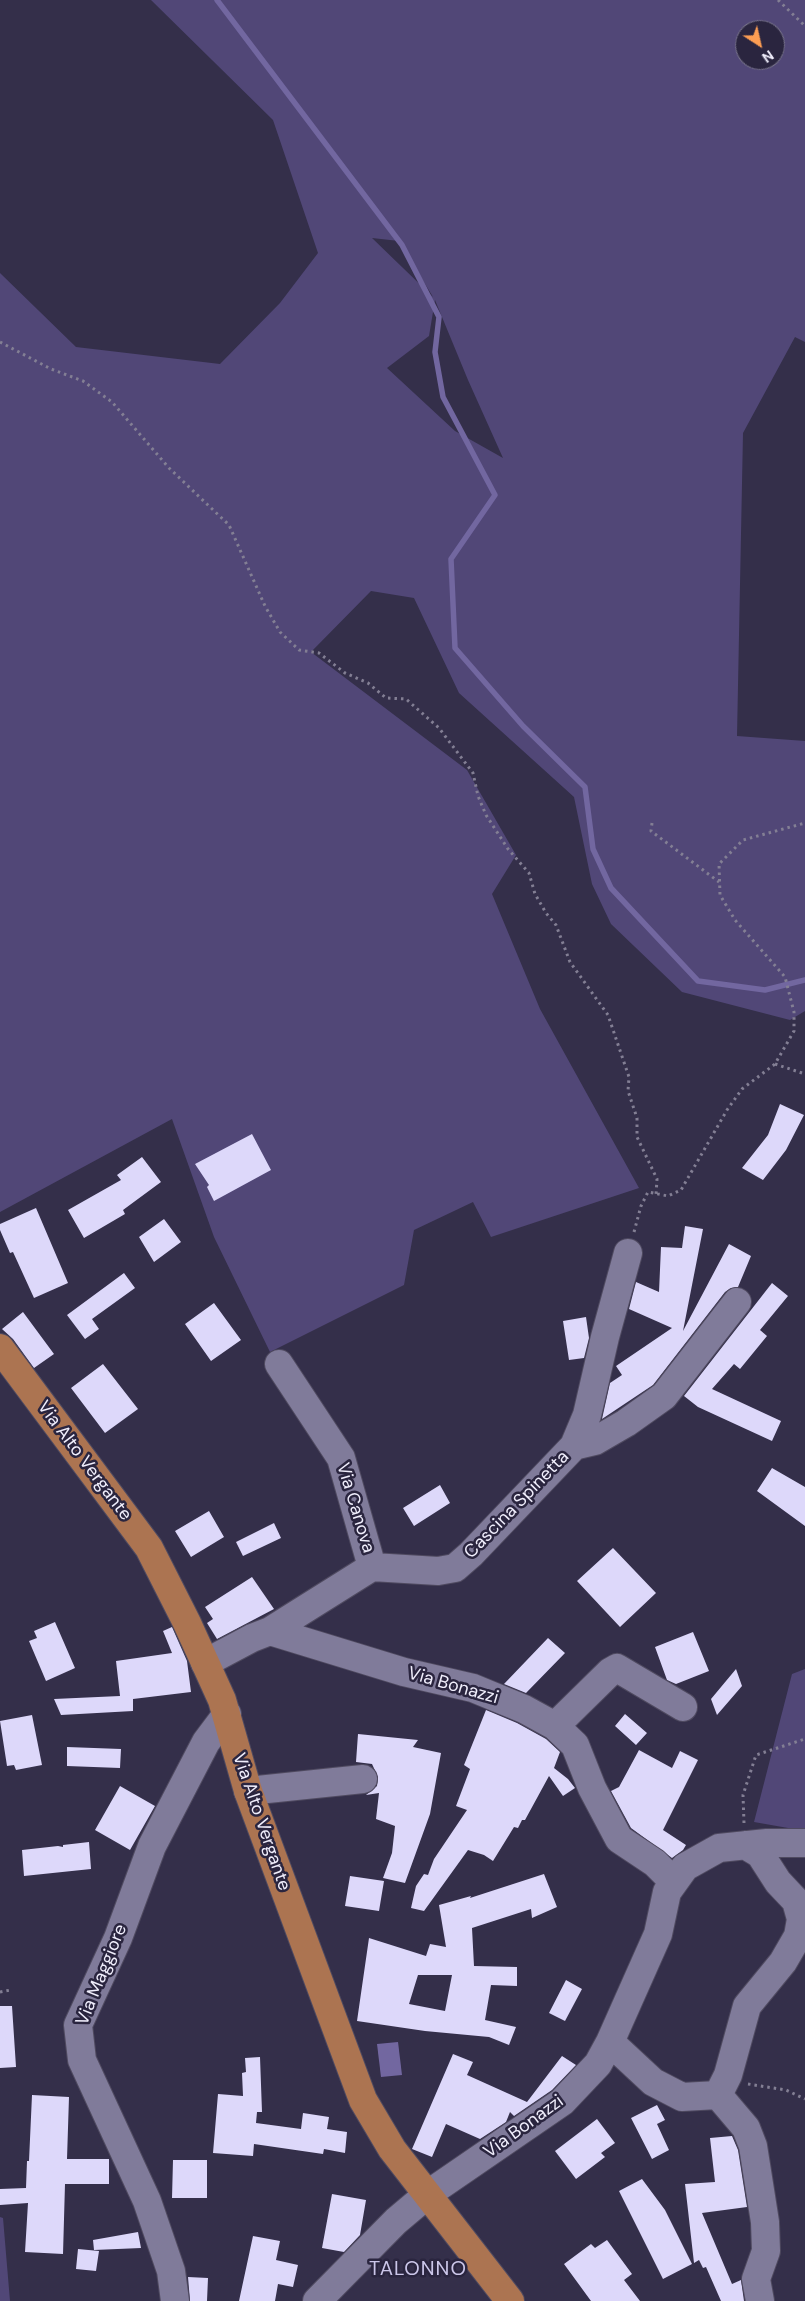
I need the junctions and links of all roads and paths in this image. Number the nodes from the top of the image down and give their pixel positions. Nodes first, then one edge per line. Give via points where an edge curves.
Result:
1 (778, 0) edge
2 (805, 26) edge
3 (0, 342) edge
4 (805, 823) edge
5 (652, 824) dead end
6 (720, 882) junction
7 (776, 1064) junction
8 (805, 1074) edge
9 (656, 1195) junction
10 (628, 1253) joint
11 (737, 1302) dead end
12 (0, 1348) edge
13 (279, 1364) dead end
14 (574, 1446) junction
15 (372, 1567) junction
16 (270, 1631) junction
17 (205, 1663) junction
18 (683, 1707) dead end
19 (226, 1719) junction
20 (555, 1726) junction
21 (805, 1739) edge
22 (362, 1779) dead end
23 (248, 1791) junction
24 (805, 1843) edge
25 (745, 1845) junction
26 (674, 1882) junction
27 (12, 1990) dead end
28 (0, 1992) edge
29 (610, 2042) junction
30 (722, 2088) junction
31 (805, 2098) edge
32 (428, 2194) junction
33 (175, 2301) edge
34 (317, 2301) edge
35 (510, 2301) edge
36 (760, 2301) edge

1 - 2 path
3 - 9 path via 84,382 112,402 169,468 229,525 280,632 299,650 320,653 386,698 406,699 439,728 474,773 486,815 508,849 529,873 535,894 556,925 570,962 608,1015 630,1077 628,1091 637,1118 637,1137 657,1179
4 - 6 path via 742,840 719,864
5 - 6 path via 651,831
6 - 7 path via 720,895 735,920 785,977 794,1012 794,1031
7 - 8 path
7 - 9 path via 742,1089 681,1190 668,1196
9 - 10 path via 648,1192 641,1206
10 - 14 street, Cascina Spinetta via 587,1415
11 - 14 street, Cascina Spinetta via 664,1396 595,1441
12 - 17 main road, Via Alto Vergante via 149,1548
13 - 15 street, Via Canova via 341,1458
14 - 15 street, Cascina Spinetta via 455,1568 438,1571
15 - 16 street, Via Canova
16 - 17 street, Via Canova
16 - 20 street, Via Bonazzi via 404,1672 473,1688
17 - 19 main road, Via Alto Vergante
18 - 20 street via 617,1668
19 - 23 main road, Via Alto Vergante
19 - 33 street, Via Maggiore via 206,1742 152,1846 122,1940 78,2025 82,2060 109,2107 147,2201 171,2272
20 - 26 street, Via Bonazzi via 575,1745 592,1788 619,1839 655,1863
21 - 25 path via 756,1755 743,1795
22 - 23 street
23 - 32 main road, Via Alto Vergante via 363,2100 392,2149
24 - 25 street, Via Bonazzi
25 - 26 street, Via Bonazzi via 719,1848 685,1866
25 - 30 street via 760,1854 778,1882 796,1901 800,1919 798,1936 783,1962 747,2006
26 - 29 street, Via Bonazzi via 667,1892 658,1934
27 - 28 path
29 - 30 street via 654,2082 682,2097
29 - 32 street, Via Bonazzi via 598,2064 562,2102
30 - 31 path via 786,2090
30 - 36 street via 753,2146 765,2222 766,2250 756,2279
32 - 34 street, Via Bonazzi via 396,2221
32 - 35 main road, Via Alto Vergante

